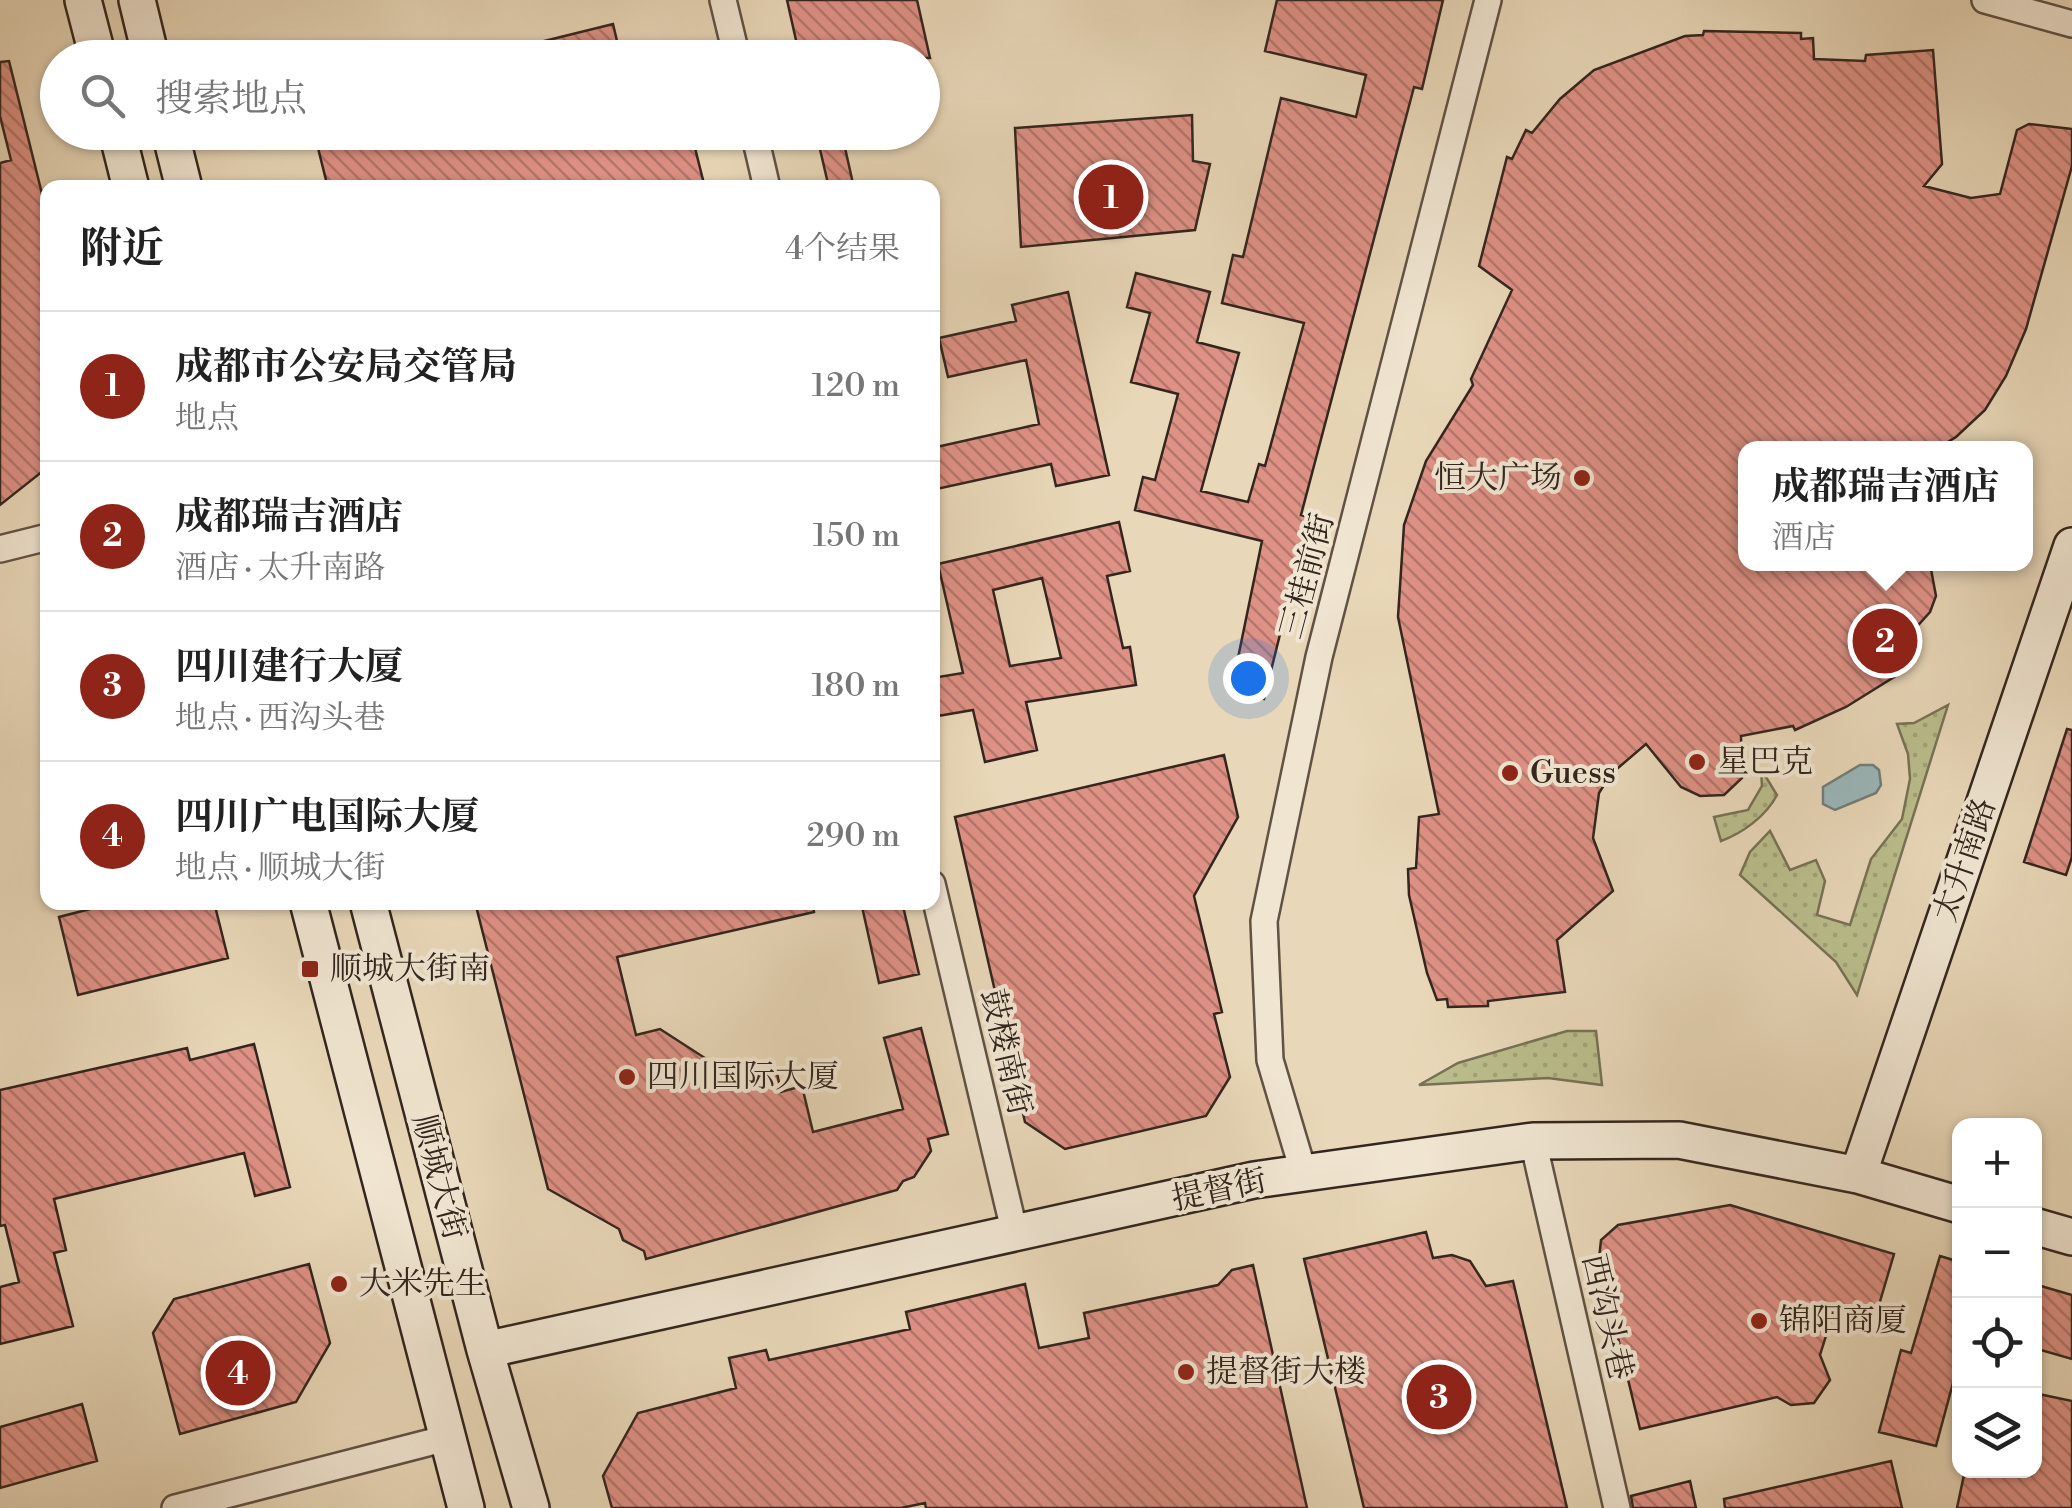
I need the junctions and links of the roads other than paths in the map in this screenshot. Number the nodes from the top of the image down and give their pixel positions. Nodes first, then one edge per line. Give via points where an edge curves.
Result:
1 (83, 0) edge
2 (137, 0) edge
3 (723, 0) edge
4 (1488, 0) edge
5 (1985, 0) edge
6 (2072, 24) edge
7 (93, 40) edge
8 (147, 40) edge
9 (732, 40) edge
10 (122, 150) edge
11 (174, 150) edge
12 (758, 150) edge
13 (129, 180) edge
14 (182, 180) edge
15 (765, 180) edge
16 (40, 539) edge
17 (2072, 546) edge
18 (0, 549) edge
19 (310, 910) edge
20 (370, 910) edge
21 (938, 910) edge
22 (1533, 1141) junction
23 (1304, 1174) junction
24 (1858, 1175) junction
25 (1952, 1202) edge
26 (2042, 1228) edge
27 (1015, 1234) junction
28 (2072, 1237) edge
29 (484, 1350) junction
30 (448, 1438) junction
31 (175, 1508) edge
32 (466, 1508) edge
33 (531, 1508) edge
34 (1617, 1508) edge

1 - 7 main road
2 - 8 main road
3 - 9 street
4 - 23 street, 三桂前街 via 1319,657 1264,921 1270,1060
5 - 6 street
10 - 13 main road
11 - 14 main road
12 - 15 street
16 - 18 street
17 - 24 main road, 太升南路
19 - 30 main road, 顺城大街
20 - 29 main road, 顺城大街
21 - 27 street, 鼓楼南街
22 - 23 main road, 提督街
22 - 24 main road, 提督街 via 1679,1140
22 - 34 street, 西沟头巷
23 - 27 main road, 提督街
24 - 25 main road, 提督街
26 - 28 main road
27 - 29 main road, 提督街
29 - 33 main road, 顺城大街
30 - 31 street
30 - 32 main road, 顺城大街

